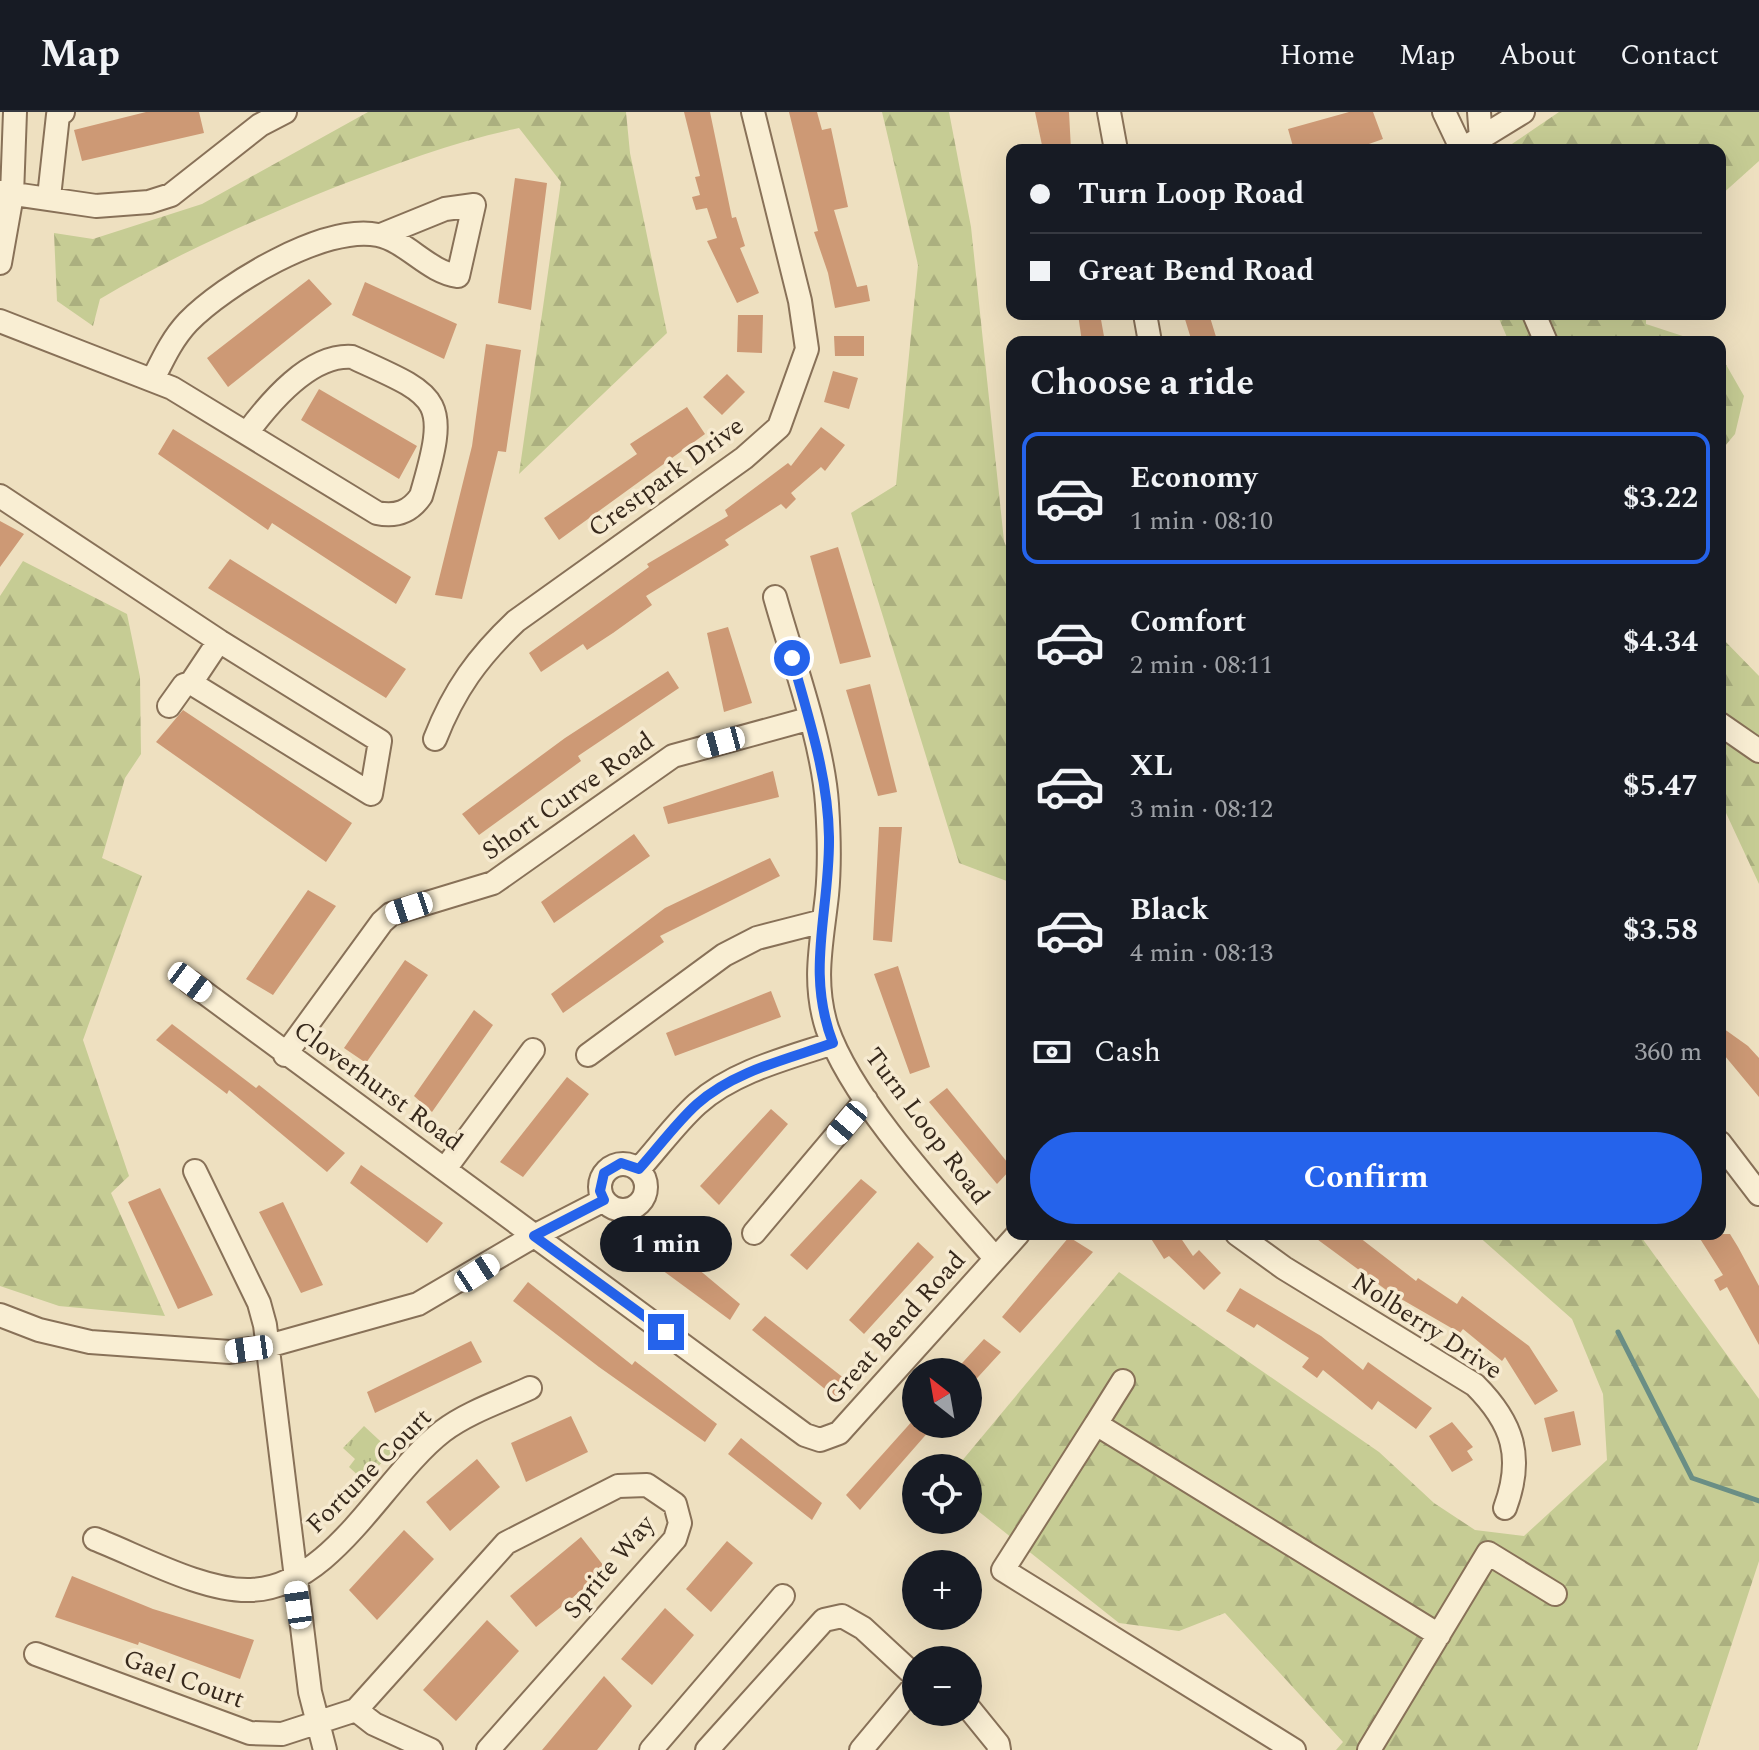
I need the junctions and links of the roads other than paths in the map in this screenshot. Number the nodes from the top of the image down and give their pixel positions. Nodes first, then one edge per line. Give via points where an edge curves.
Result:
1 (15, 112) edge
2 (63, 112) edge
3 (285, 112) edge
4 (753, 112) edge
5 (1109, 112) edge
6 (1444, 112) edge
7 (1479, 112) edge
8 (1523, 112) edge
9 (1115, 144) edge
10 (1464, 144) edge
11 (1467, 144) edge
12 (1471, 144) edge
13 (6, 194) edge
14 (49, 197) junction
15 (381, 235) dead end
16 (0, 263) edge
17 (0, 321) edge
18 (153, 379) junction
19 (247, 433) junction
20 (0, 496) edge
21 (775, 597) dead end
22 (219, 641) junction
23 (191, 683) junction
24 (169, 706) dead end
25 (808, 719) junction
26 (1726, 728) edge
27 (435, 739) dead end
28 (1759, 751) edge
29 (823, 921) junction
30 (190, 982) dead end
31 (833, 1043) junction
32 (533, 1050) dead end
33 (285, 1055) junction
34 (588, 1055) dead end
35 (866, 1100) junction
36 (1726, 1151) edge
37 (445, 1169) junction
38 (639, 1169) junction
39 (195, 1171) dead end
40 (1759, 1194) edge
41 (604, 1200) junction
42 (754, 1233) dead end
43 (534, 1236) junction
44 (1012, 1240) edge
45 (1245, 1240) edge
46 (995, 1258) junction
47 (0, 1315) edge
48 (268, 1346) junction
49 (1123, 1381) dead end
50 (530, 1388) dead end
51 (1096, 1424) junction
52 (1505, 1508) dead end
53 (95, 1539) dead end
54 (295, 1581) junction
55 (1555, 1594) dead end
56 (783, 1596) dead end
57 (1439, 1635) junction
58 (36, 1654) dead end
59 (902, 1664) edge
60 (902, 1701) edge
61 (356, 1710) junction
62 (982, 1724) edge
63 (317, 1725) junction
64 (325, 1750) edge
65 (431, 1750) edge
66 (488, 1750) edge
67 (651, 1750) edge
68 (707, 1750) edge
69 (861, 1750) edge
70 (999, 1750) edge
71 (1294, 1750) edge
72 (1369, 1750) edge

1 - 13 street
2 - 14 street via 58,115
3 - 14 street via 260,125 171,195 96,206
4 - 27 street, Crestpark Drive via 807,349 779,427 744,458 516,621 488,647 452,696
5 - 9 street
6 - 10 street
7 - 11 street
8 - 12 street
13 - 14 street
13 - 16 street
15 - 18 street via 358,233 325,241 233,286 186,324
17 - 18 street
18 - 19 street
19 - 19 street via 386,515 408,510 421,496 438,430 424,392 341,356 308,372 266,408
20 - 22 street
21 - 25 street, Turn Loop Road
22 - 23 street
22 - 23 street via 380,741 371,794
23 - 24 street
25 - 29 street, Turn Loop Road via 827,800
25 - 33 street, Short Curve Road via 673,756 493,883 391,914
26 - 28 street
29 - 31 street, Turn Loop Road via 817,969
29 - 34 street via 757,938 724,955
30 - 33 street, Cloverhurst Road
31 - 35 street, Turn Loop Road
31 - 38 street via 723,1085 698,1104
32 - 37 street
33 - 37 street, Cloverhurst Road
35 - 42 street
35 - 46 street, Turn Loop Road
36 - 40 street
37 - 43 street, Cloverhurst Road
38 - 41 street via 621,1163 604,1173
38 - 41 street via 647,1187 639,1204 620,1210
39 - 48 street via 259,1303
41 - 43 street
43 - 46 street, Great Bend Road via 805,1435 820,1440 839,1433
43 - 48 street via 418,1304
44 - 46 street, Great Bend Road
45 - 52 street, Nolberry Drive via 1475,1385 1495,1404 1508,1427 1515,1457 1515,1482
47 - 48 street via 90,1342 230,1352
48 - 54 street
49 - 51 street
50 - 54 street, Fortune Court via 444,1430
51 - 57 street
51 - 71 street via 1003,1570
53 - 54 street via 224,1587 253,1590
54 - 63 street
55 - 57 street via 1488,1553
56 - 67 street
57 - 72 street
58 - 63 street, Gael Court via 250,1733 282,1734
59 - 68 street via 842,1616 824,1620
60 - 69 street
61 - 63 street, Sprite Way
61 - 65 street
61 - 66 street, Sprite Way via 506,1543 618,1486 647,1485 675,1504 680,1523 675,1539
62 - 70 street
63 - 64 street

